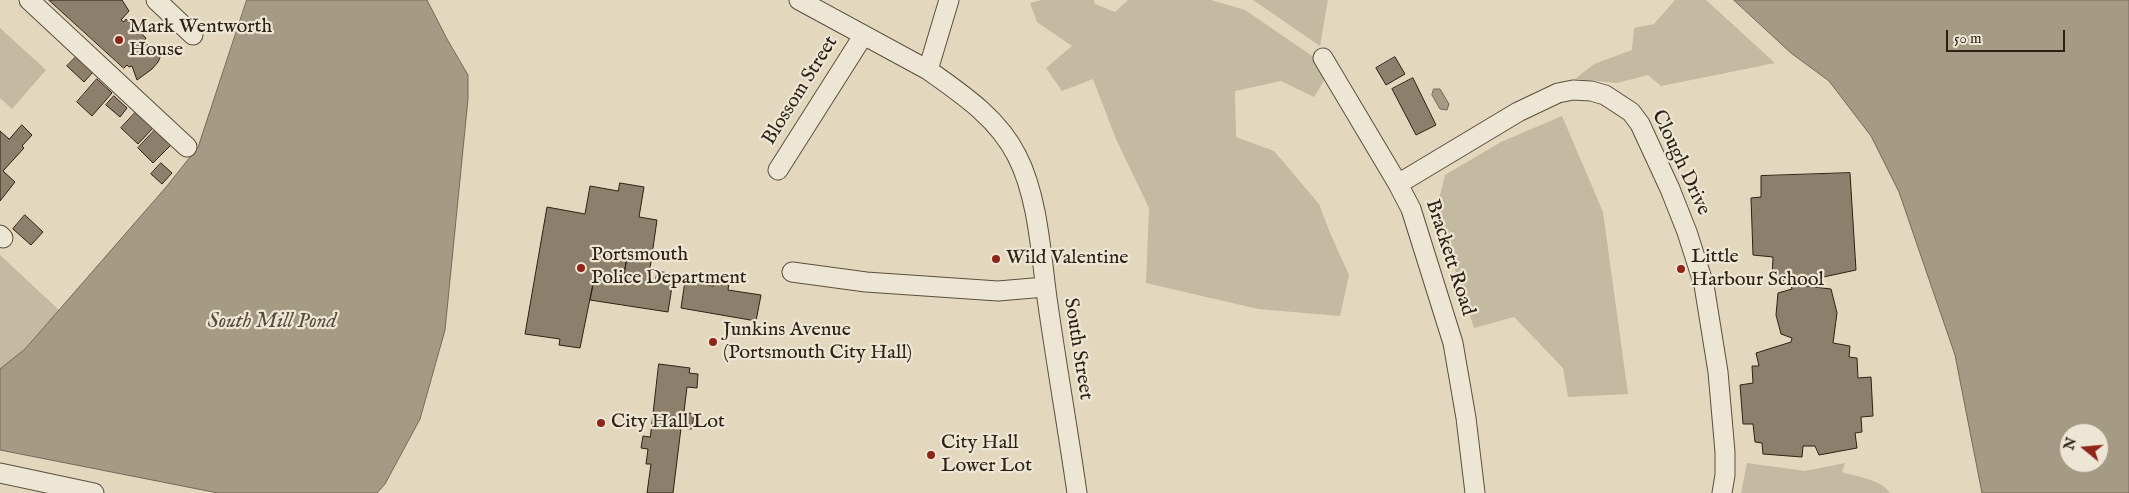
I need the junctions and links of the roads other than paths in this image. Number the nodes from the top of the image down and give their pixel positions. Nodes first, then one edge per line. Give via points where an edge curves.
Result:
1 (29, 0) edge
2 (156, 0) edge
3 (799, 0) edge
4 (950, 0) edge
5 (193, 35) dead end
6 (863, 36) junction
7 (1323, 58) dead end
8 (928, 70) junction
9 (187, 147) dead end
10 (778, 170) dead end
11 (1398, 184) junction
12 (792, 272) dead end
13 (1045, 287) junction
14 (0, 473) edge
15 (94, 493) edge
16 (1077, 493) edge
17 (1475, 493) edge
18 (1722, 493) edge

1 - 9 street
2 - 5 street
3 - 6 street, South Street
4 - 8 street
6 - 8 street, South Street
6 - 10 street, Blossom Street
7 - 11 street, Brackett Road
8 - 13 street, South Street via 981,110 996,125 1017,156 1030,194
11 - 17 street, Brackett Road via 1411,209 1453,343
11 - 18 street, Clough Drive via 1518,112 1558,93 1590,91 1605,95 1631,112 1643,130 1670,189 1704,285 1718,372 1725,452
12 - 13 street via 866,282 998,292
13 - 16 street, South Street
14 - 15 street

